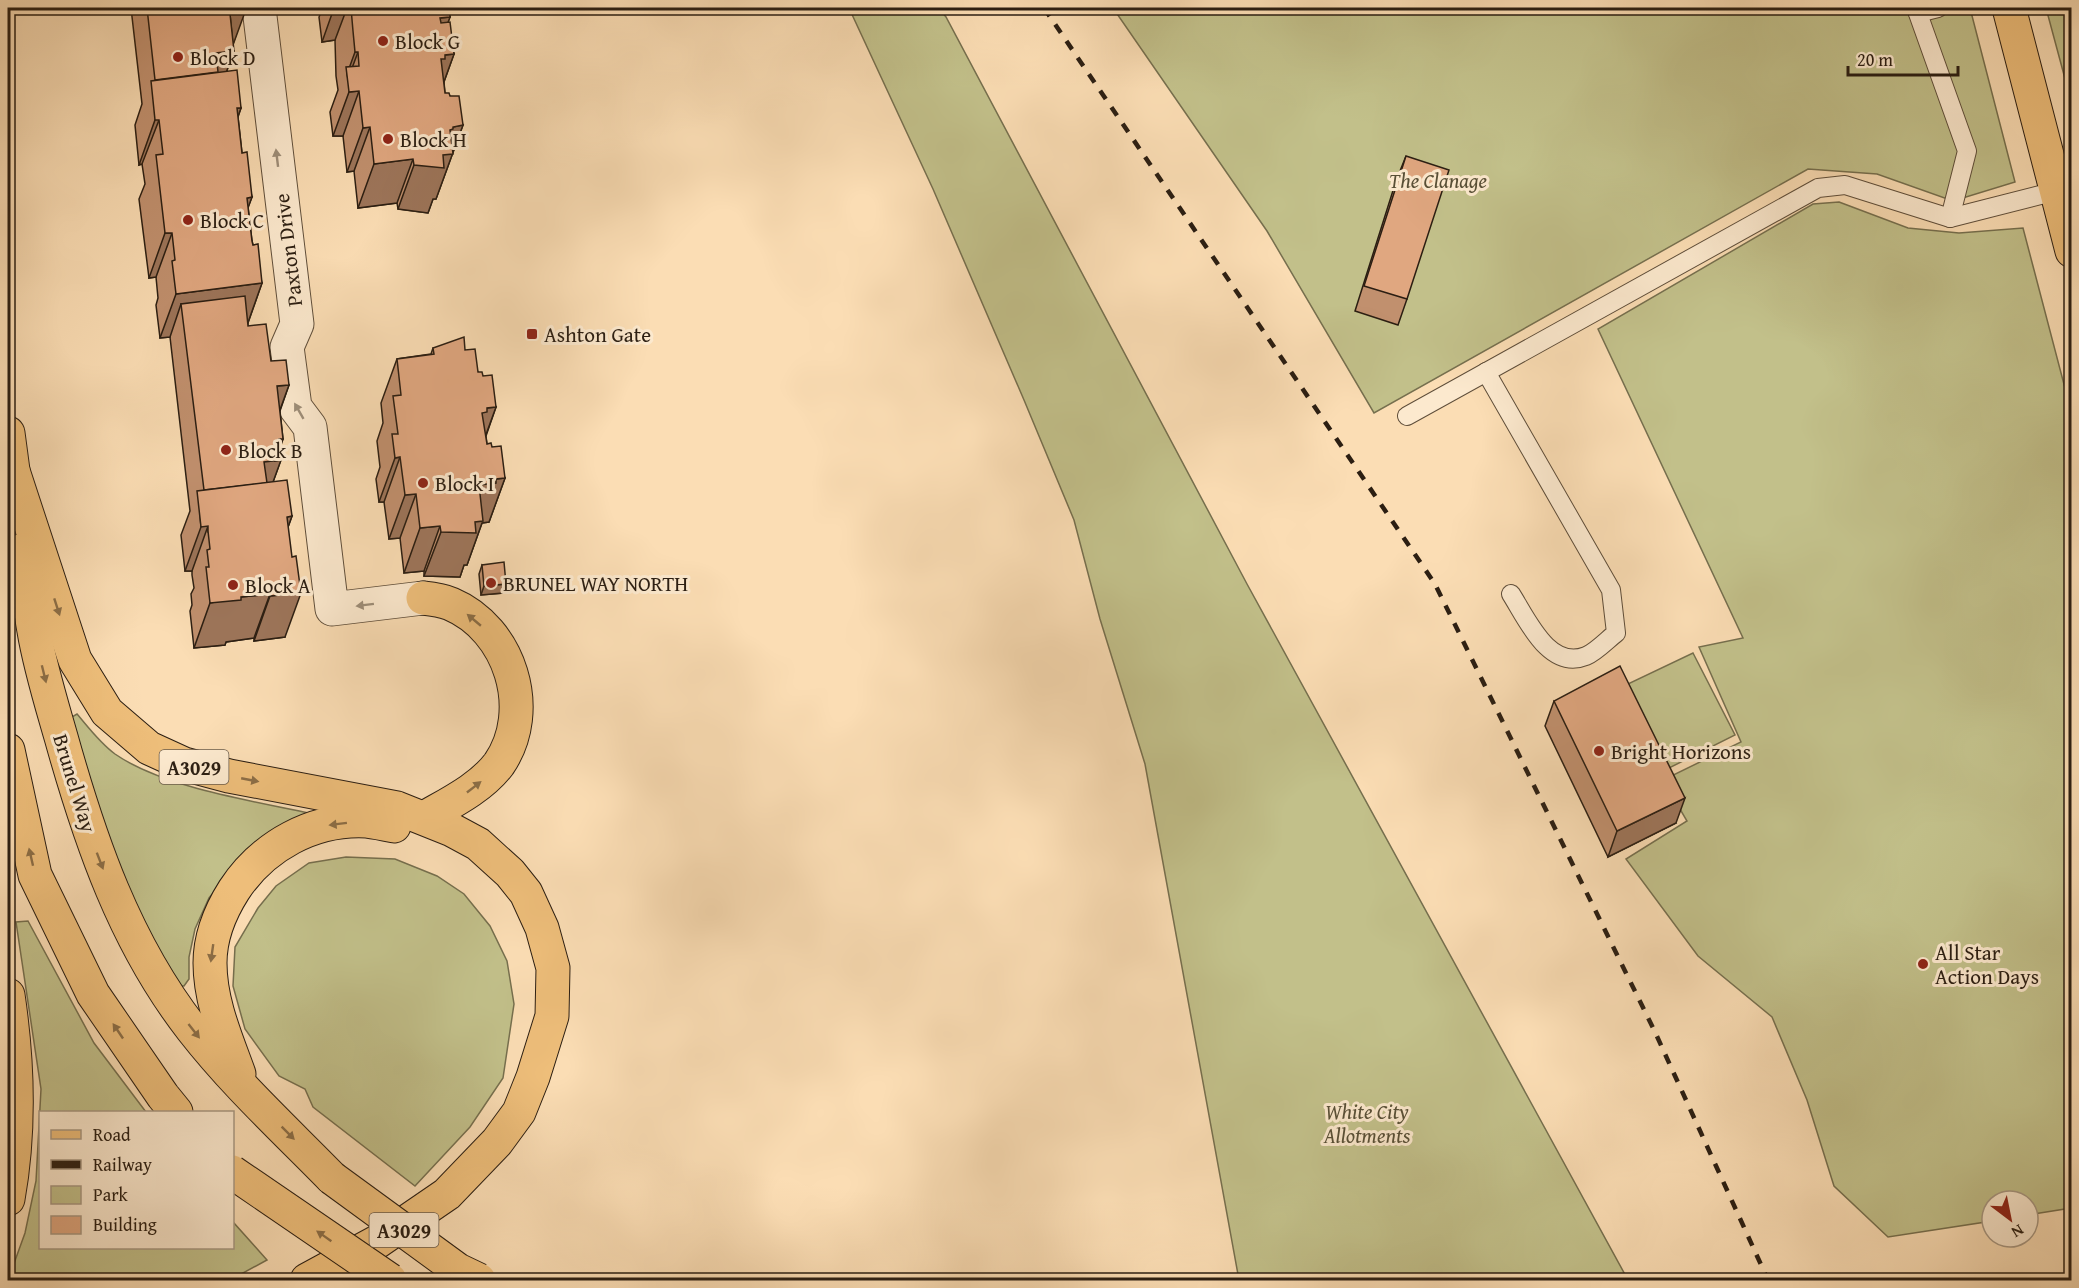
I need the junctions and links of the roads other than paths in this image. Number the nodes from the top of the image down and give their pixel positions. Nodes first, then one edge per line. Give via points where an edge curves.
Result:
1 (259, 8) edge
2 (1938, 8) edge
3 (2008, 8) edge
4 (1917, 10) edge
5 (2056, 191) junction
6 (1950, 218) junction
7 (2072, 251) edge
8 (1486, 372) junction
9 (1407, 416) dead end
10 (8, 433) edge
11 (13, 471) junction
12 (1511, 594) dead end
13 (423, 598) joint
14 (8, 750) edge
15 (424, 818) junction
16 (526, 893) junction
17 (9, 1007) edge
18 (246, 1093) junction
19 (175, 1111) edge
20 (234, 1173) edge
21 (8, 1200) edge
22 (308, 1281) edge
23 (390, 1281) edge
24 (479, 1281) edge

13 -> 1 street, Paxton Drive via 332,609 310,427 295,407 287,347 297,324
2 - 4 lane
3 - 5 main road
4 - 6 lane via 1967,151
5 - 6 lane
5 - 7 main road
6 - 8 lane via 1845,185 1818,188
8 - 9 lane
8 - 12 lane via 1611,590 1616,633 1586,656 1564,658 1544,645
10 - 11 main road, Brunel Way / A3029
11 -> 15 main road, A3029 via 75,660 107,712 149,748 184,764 229,777 397,808
11 -> 18 main road, Brunel Way / A3029 via 34,632 81,811 117,905 152,970 191,1028
15 -> 13 main road via 491,773 511,740 516,716 512,670 489,633 452,604
19 -> 14 main road via 93,994 35,875
15 - 16 main road, A3029 via 478,844
16 -> 18 main road via 450,847 393,826 366,821 333,824 305,831 277,846 256,862 227,901 216,924 210,963 217,1012
16 - 22 main road, A3029 via 542,928 553,968 552,1016 519,1112 497,1142 447,1194 376,1242
17 - 21 main road via 16,1106
18 -> 24 main road, Brunel Way / A3029, bridge via 332,1178 458,1270
23 -> 20 main road, A3029, bridge

